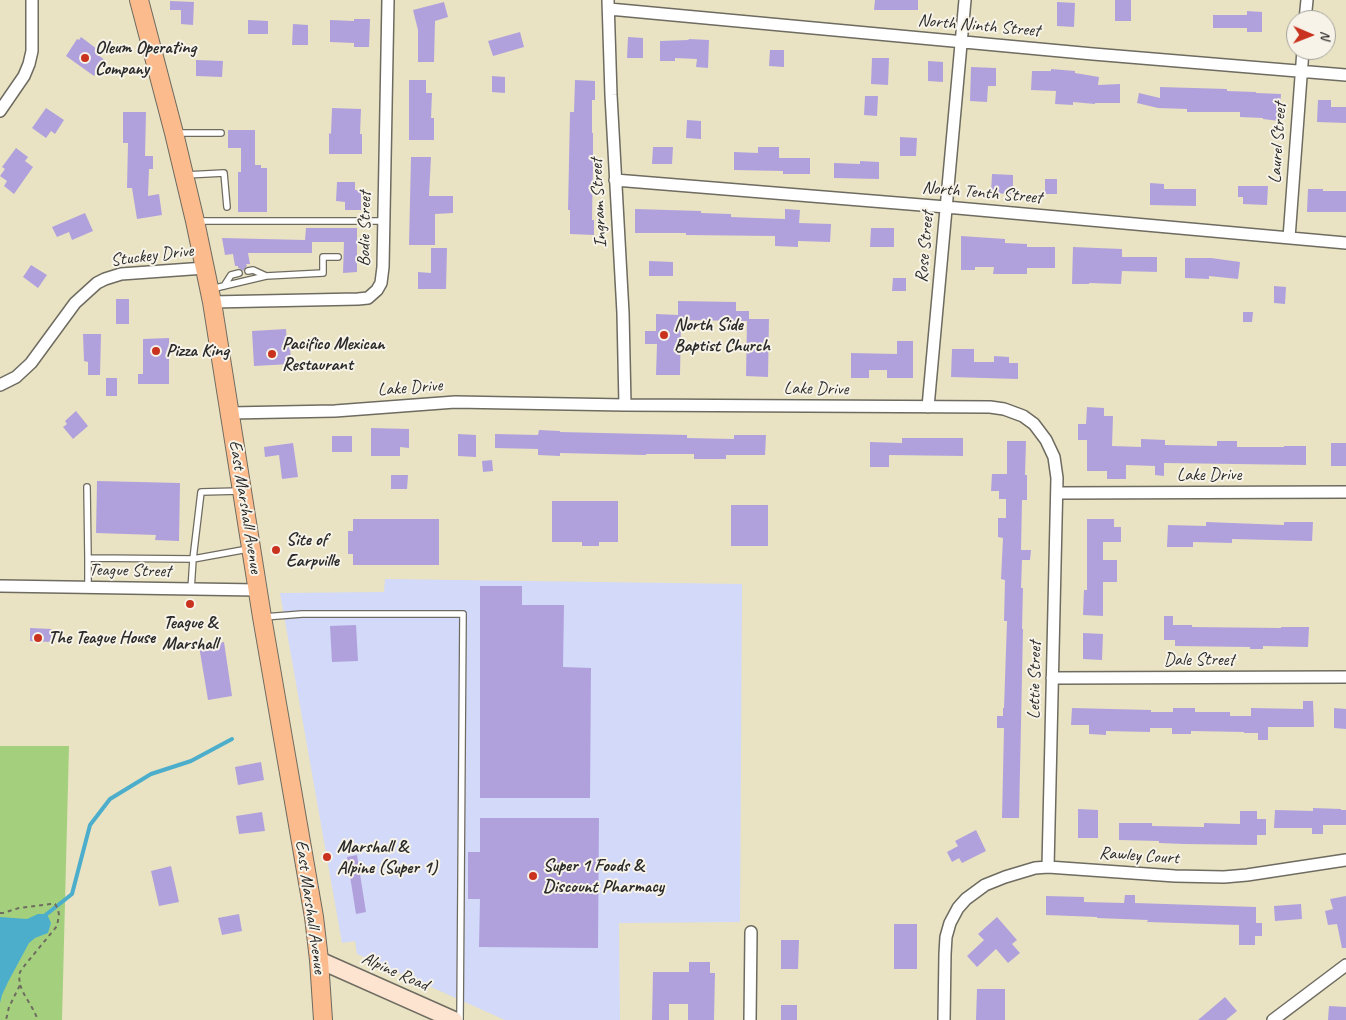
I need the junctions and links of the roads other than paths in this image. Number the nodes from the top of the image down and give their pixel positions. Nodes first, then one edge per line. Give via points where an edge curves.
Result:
1 (32, 0) edge
2 (139, 0) edge
3 (388, 0) edge
4 (965, 0) edge
5 (608, 5) edge
6 (961, 41) junction
7 (1302, 60) edge
8 (1301, 70) junction
9 (1346, 74) edge
10 (0, 111) edge
11 (221, 132) dead end
12 (174, 133) junction
13 (184, 175) junction
14 (615, 180) junction
15 (227, 206) dead end
16 (946, 207) junction
17 (196, 221) junction
18 (383, 221) junction
19 (1289, 238) junction
20 (1346, 243) edge
21 (338, 257) dead end
22 (205, 268) junction
23 (248, 271) dead end
24 (239, 273) dead end
25 (266, 276) junction
26 (215, 293) junction
27 (0, 385) edge
28 (625, 405) junction
29 (928, 407) junction
30 (230, 413) junction
31 (87, 487) dead end
32 (242, 491) junction
33 (1346, 492) edge
34 (1056, 493) junction
35 (251, 548) junction
36 (88, 558) junction
37 (193, 559) junction
38 (0, 586) edge
39 (88, 588) junction
40 (191, 590) junction
41 (258, 590) junction
42 (262, 617) junction
43 (1346, 677) edge
44 (1052, 678) junction
45 (1346, 860) edge
46 (1048, 867) junction
47 (751, 932) dead end
48 (319, 960) junction
49 (1346, 965) edge
50 (323, 1020) edge
51 (454, 1020) edge
52 (460, 1020) edge
53 (750, 1020) edge
54 (944, 1020) edge
55 (1273, 1020) edge

1 - 10 street via 29,64 22,81
2 - 12 main road, East Marshall Avenue
3 - 18 street, Bodie Street
4 - 6 street, Rose Street
5 - 6 street, North Ninth Street via 828,30
5 - 14 street, Ingram Street
6 - 8 street, North Ninth Street
6 - 16 street, Rose Street
7 - 8 street, Laurel Street
8 - 9 street, North Ninth Street
8 - 19 street, Laurel Street
11 - 12 lane
12 - 13 main road, East Marshall Avenue
13 - 15 lane via 224,173
13 - 17 main road, East Marshall Avenue
14 - 16 street, North Tenth Street
14 - 28 street, Ingram Street
16 - 19 street, North Tenth Street
16 - 29 street, Rose Street
17 - 18 lane
17 - 22 main road, East Marshall Avenue
18 - 26 street, Bodie Street via 380,283 368,298
19 - 20 street, North Tenth Street
21 - 25 lane via 324,257 323,273
22 - 26 main road, East Marshall Avenue
22 - 27 street, Stuckey Drive via 120,274 105,279 75,303 24,370
23 - 25 lane
24 - 26 lane via 231,275
25 - 26 lane
26 - 30 main road, East Marshall Avenue
28 - 29 street, Lake Drive
28 - 30 street, Lake Drive via 455,402 334,412
29 - 34 street, Lake Drive via 997,407 1029,420 1043,434 1051,451 1055,463
30 - 32 main road, East Marshall Avenue
31 - 36 lane
32 - 35 main road, East Marshall Avenue
32 - 37 lane via 201,492
33 - 34 street, Lake Drive
34 - 44 street, Lettie Street
35 - 37 lane
35 - 41 main road, East Marshall Avenue
36 - 37 lane
36 - 39 lane
37 - 40 lane
38 - 39 street, Teague Street
39 - 40 street, Teague Street
40 - 41 street, Teague Street
41 - 42 main road, East Marshall Avenue
42 - 48 main road, East Marshall Avenue via 307,872
42 - 52 lane via 463,614
43 - 44 street, Dale Street
44 - 46 street, Lettie Street
45 - 46 street, Rawley Court via 1214,877
46 - 54 street, Rawley Court via 1013,874 986,885 966,899 955,913 944,954
47 - 53 street
48 - 50 main road, East Marshall Avenue
48 - 51 main road, Alpine Road
49 - 55 street

